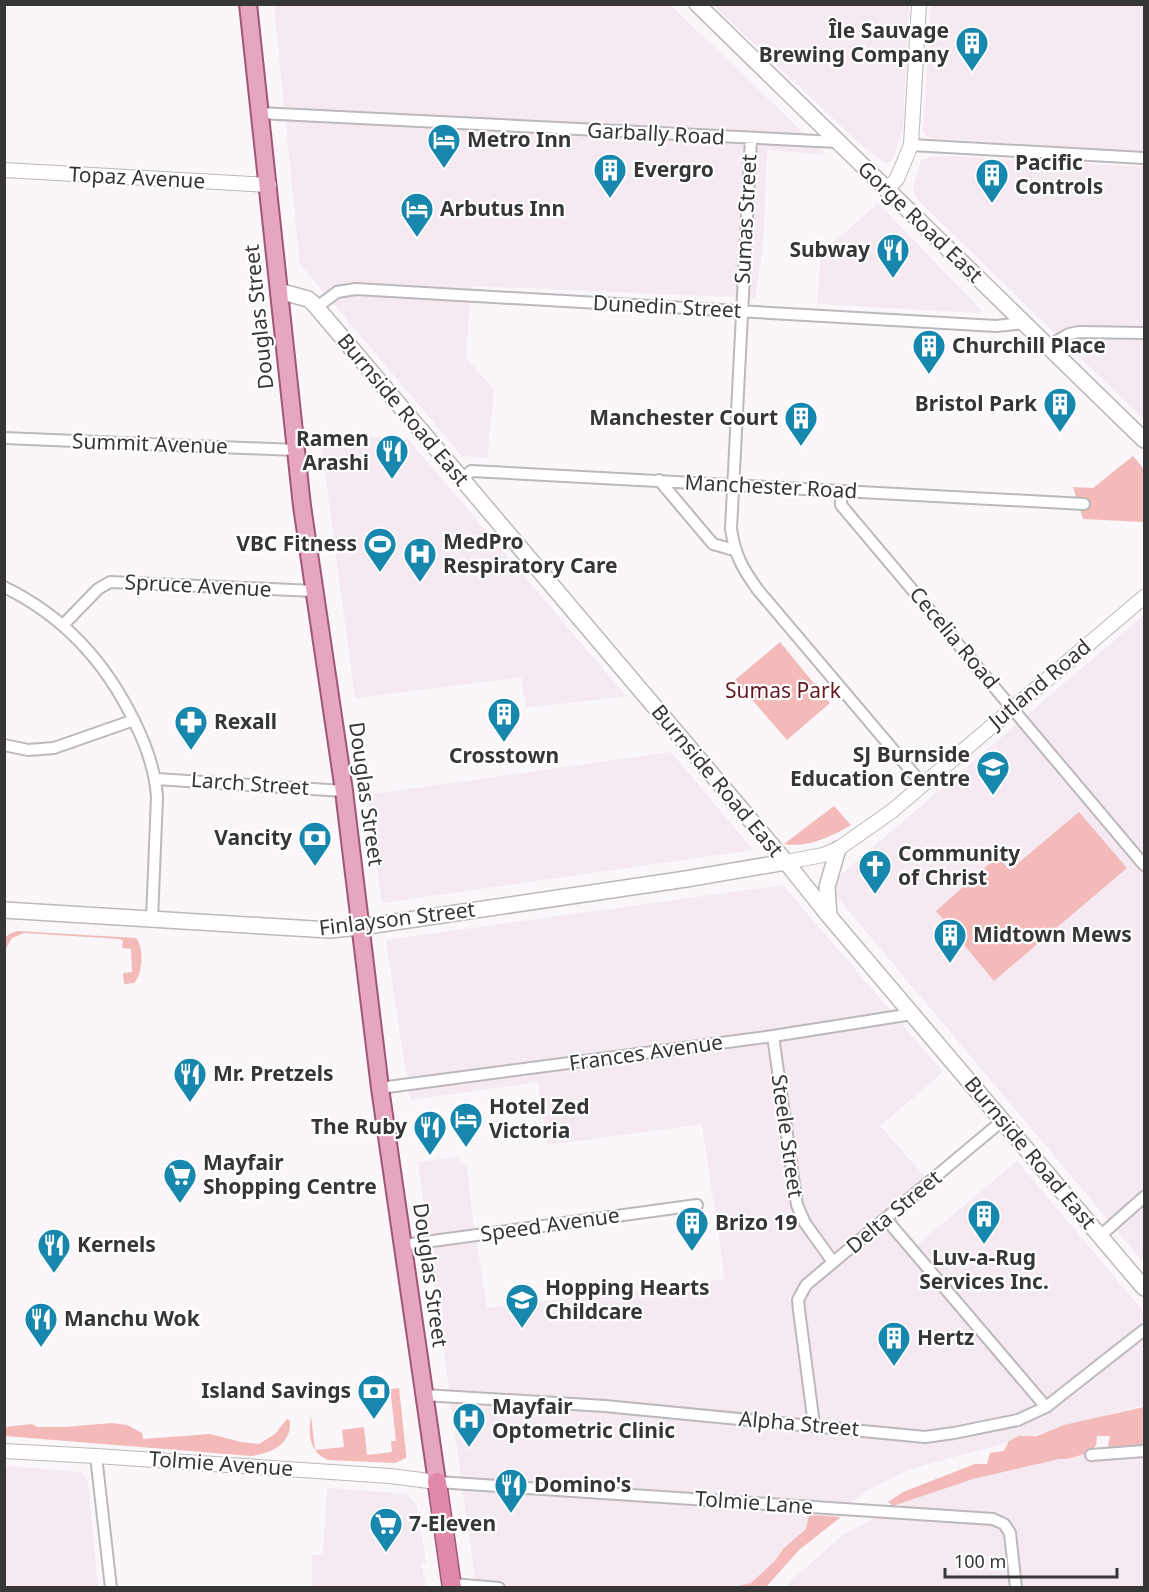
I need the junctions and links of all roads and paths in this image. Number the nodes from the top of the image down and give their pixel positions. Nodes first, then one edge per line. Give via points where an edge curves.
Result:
1 (248, 4) edge
2 (697, 4) edge
3 (919, 4) edge
4 (259, 113) junction
5 (751, 139) junction
6 (837, 142) junction
7 (911, 145) junction
8 (1144, 158) edge
9 (4, 170) edge
10 (268, 185) junction
11 (886, 190) junction
12 (279, 291) junction
13 (316, 307) junction
14 (741, 311) junction
15 (1024, 323) junction
16 (1144, 333) edge
17 (1048, 346) junction
18 (4, 438) edge
19 (1144, 440) edge
20 (295, 450) junction
21 (462, 479) junction
22 (659, 480) junction
23 (733, 485) junction
24 (842, 491) junction
25 (1084, 504) dead end
26 (734, 550) junction
27 (4, 586) edge
28 (314, 591) junction
29 (1144, 597) edge
30 (63, 625) junction
31 (1012, 708) junction
32 (134, 720) junction
33 (4, 745) edge
34 (156, 779) junction
35 (922, 785) junction
36 (344, 791) junction
37 (838, 849) junction
38 (786, 862) junction
39 (1144, 865) edge
40 (4, 910) edge
41 (829, 916) junction
42 (152, 920) junction
43 (361, 927) junction
44 (912, 1014) junction
45 (773, 1036) junction
46 (380, 1088) junction
47 (1002, 1121) junction
48 (1144, 1197) edge
49 (697, 1205) dead end
50 (886, 1219) junction
51 (1100, 1236) junction
52 (403, 1245) junction
53 (833, 1262) junction
54 (1144, 1288) edge
55 (1144, 1330) edge
56 (424, 1395) junction
57 (1046, 1407) junction
58 (814, 1425) junction
59 (4, 1451) edge
60 (1144, 1451) edge
61 (96, 1455) junction
62 (1091, 1455) dead end
63 (437, 1482) junction
64 (452, 1586) edge
65 (111, 1587) edge
66 (499, 1587) edge
67 (1016, 1587) edge

1 - 4 main road, Douglas Street
2 - 6 main road, Gorge Road East
3 - 7 street
4 - 5 street, Garbally Road
4 - 10 main road, Douglas Street
5 - 6 street, Garbally Road
5 - 14 street, Sumas Street
6 - 11 main road, Gorge Road East
7 - 8 street
7 - 11 street via 897,180
9 - 10 street, Topaz Avenue
10 - 12 main road, Douglas Street
11 - 15 main road, Gorge Road East
12 - 13 main road, Burnside Road East via 308,298
12 - 20 main road, Douglas Street
13 - 14 street, Dunedin Street via 337,292 356,289
13 - 21 main road, Burnside Road East
14 - 15 street, Dunedin Street via 996,326
14 - 23 street, Sumas Street
15 - 17 main road, Gorge Road East
16 - 17 street via 1079,332
17 - 19 main road, Gorge Road East
18 - 20 street, Summit Avenue
20 - 28 main road, Douglas Street
21 - 22 street, Manchester Road via 471,471
21 - 38 main road, Burnside Road East
22 - 23 street, Manchester Road
22 - 26 street via 713,544
23 - 24 street, Manchester Road
23 - 26 street, Sumas Street
24 - 25 street, Manchester Road
24 - 31 street, Cecelia Road via 841,505
26 - 35 street, Sumas Street via 758,590
27 - 30 street
28 - 30 street, Spruce Avenue via 110,582
28 - 36 main road, Douglas Street
29 - 31 street, Jutland Road
30 - 32 street via 92,654 120,692
31 - 35 street, Jutland Road
31 - 39 street, Cecelia Road
32 - 33 street via 54,748 28,750
32 - 34 street
34 - 36 street, Larch Street
34 - 42 street
35 - 37 street, Jutland Road via 892,812
36 - 43 main road, Douglas Street
37 - 38 street, Jutland Road
37 - 41 main road via 827,887
38 - 41 main road, Burnside Road East
38 - 43 main road, Finlayson Street
40 - 42 main road, Finlayson Street
41 - 44 main road, Burnside Road East
42 - 43 main road, Finlayson Street via 329,930
43 - 46 main road, Douglas Street
44 - 45 street, Frances Avenue
44 - 47 main road, Burnside Road East
45 - 46 street, Frances Avenue
45 - 53 street, Steele Street via 797,1205
46 - 52 main road, Douglas Street
47 - 50 street, Delta Street
47 - 51 main road, Burnside Road East
48 - 51 street
49 - 52 street, Speed Avenue
50 - 53 street, Delta Street
50 - 57 street
51 - 54 main road, Burnside Road East
52 - 56 main road, Douglas Street
53 - 58 street, Delta Street via 801,1292 798,1300
55 - 57 street, Alpha Street
56 - 58 street, Alpha Street
56 - 63 main road, Douglas Street
57 - 58 street, Alpha Street via 1018,1420 925,1437
59 - 61 street, Tolmie Avenue
60 - 62 street
61 - 63 street, Tolmie Avenue
61 - 65 street
63 - 64 highway, Douglas Street
63 - 67 street, Tolmie Lane via 993,1519 1004,1524 1010,1533
64 - 66 street

